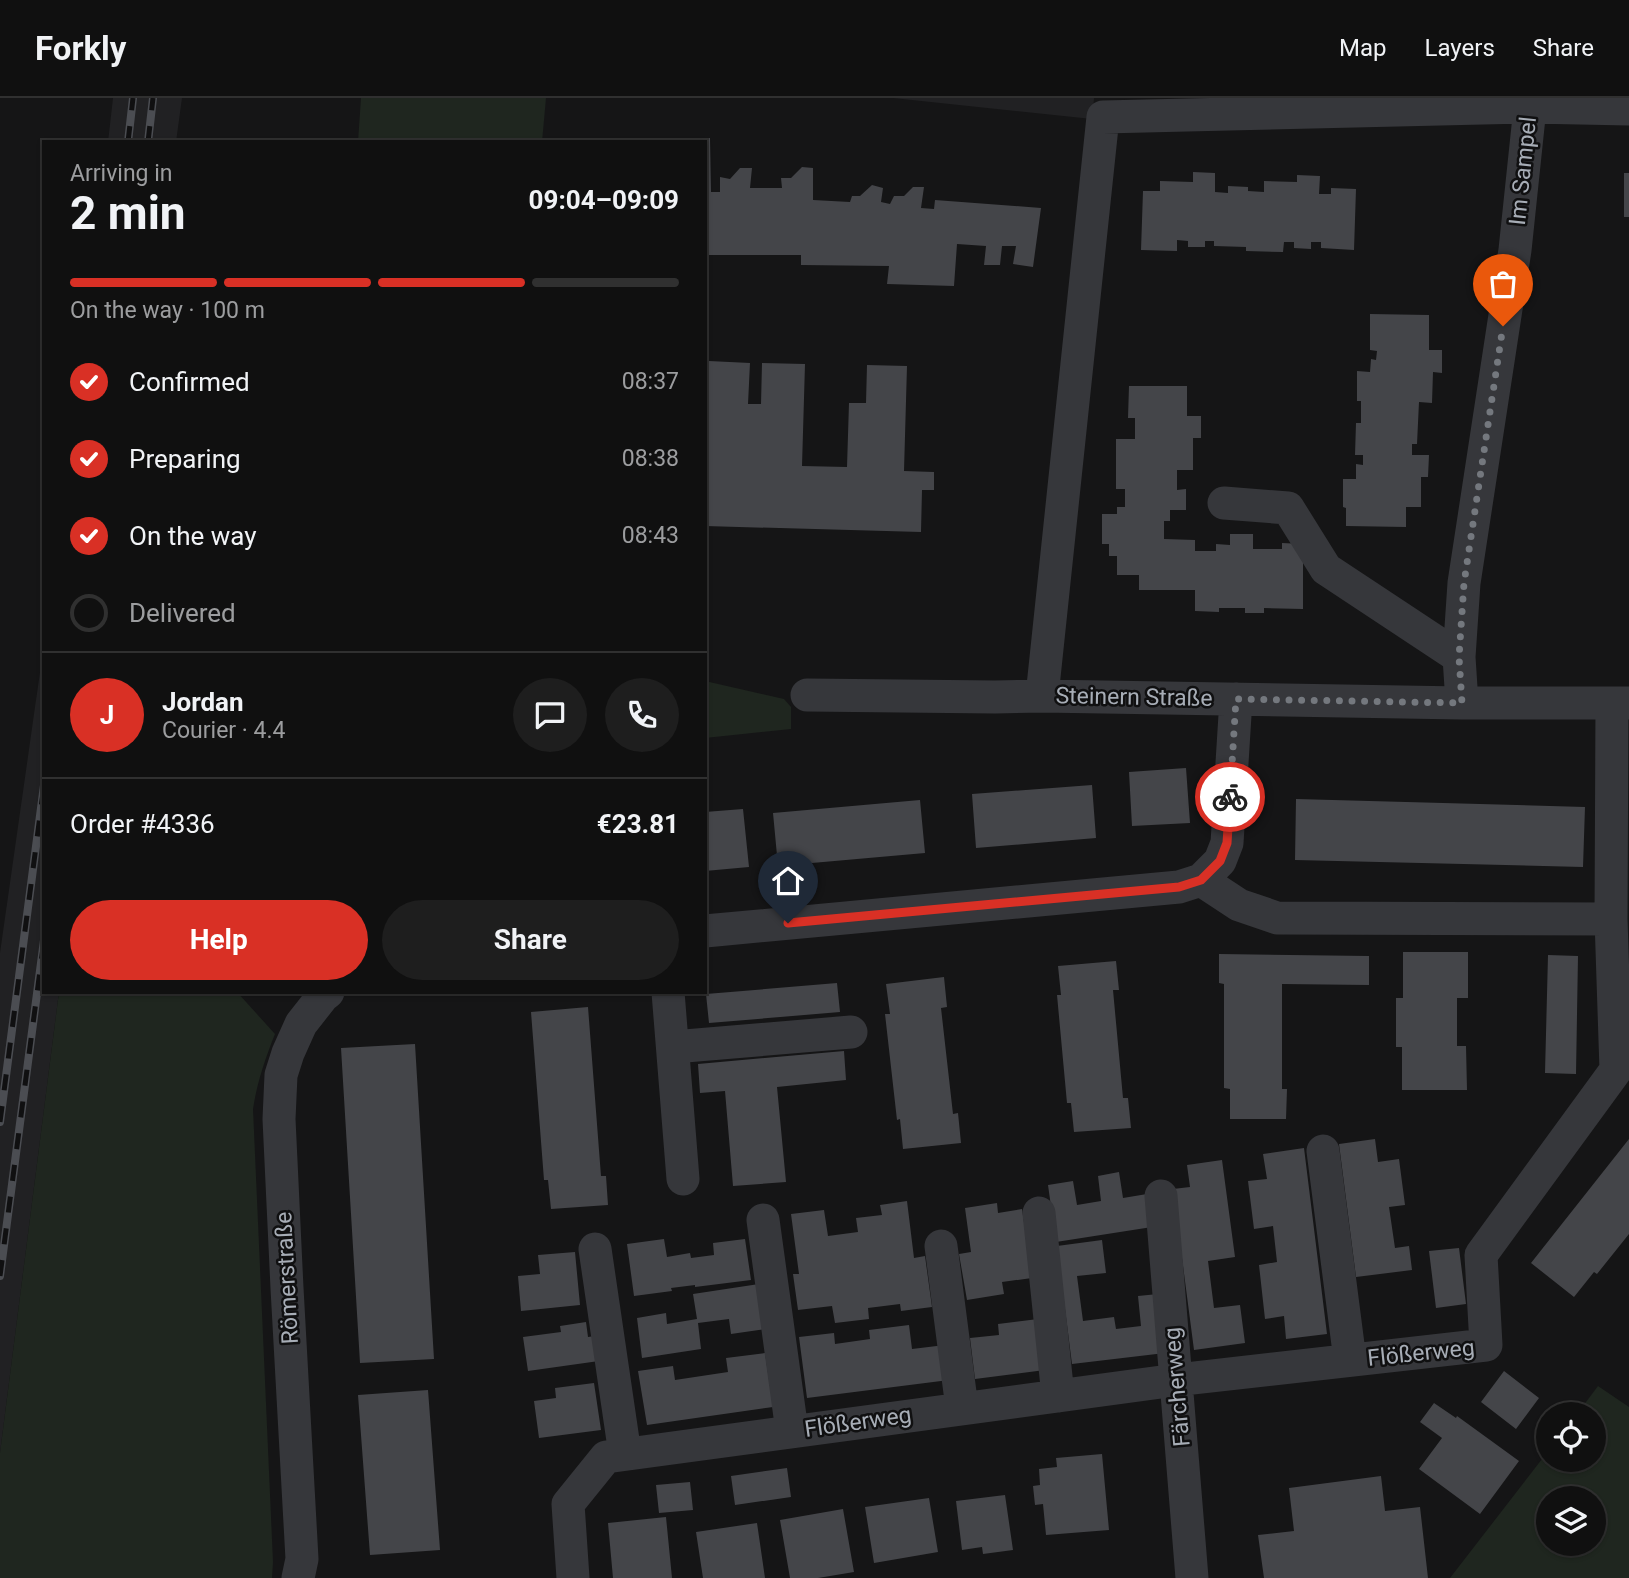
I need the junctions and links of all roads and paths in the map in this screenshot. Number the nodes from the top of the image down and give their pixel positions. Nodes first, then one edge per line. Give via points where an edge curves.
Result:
1 (1530, 103) edge
2 (1629, 109) edge
3 (1224, 503) dead end
4 (1459, 657) junction
5 (807, 695) dead end
6 (1042, 695) junction
7 (1236, 699) junction
8 (1462, 703) junction
9 (1620, 703) edge
10 (1201, 880) junction
11 (1611, 919) junction
12 (707, 931) edge
13 (326, 994) edge
14 (668, 994) edge
15 (851, 1032) dead end
16 (673, 1046) junction
17 (1323, 1151) dead end
18 (683, 1179) dead end
19 (1161, 1196) dead end
20 (1039, 1213) dead end
21 (763, 1220) dead end
22 (941, 1246) dead end
23 (595, 1249) dead end
24 (1350, 1360) junction
25 (1176, 1380) junction
26 (1058, 1396) junction
27 (962, 1408) junction
28 (792, 1431) junction
29 (625, 1454) junction
30 (298, 1578) edge
31 (573, 1578) edge
32 (1192, 1578) edge

1 - 2 street
1 - 4 street, Im Sampel via 1515,250 1464,583
1 - 6 street via 1103,117
3 - 4 street via 1289,508 1326,569
4 - 8 street, Im Sampel
5 - 6 street, Steinern Straße
6 - 7 street, Steinern Straße
7 - 8 street, Steinern Straße
7 - 10 street via 1227,843 1220,861
8 - 9 street, Steinern Straße
9 - 11 street
10 - 11 street via 1239,905 1277,918
10 - 12 street via 1179,887
11 - 24 street, Flößerweg via 1616,1070 1480,1255 1486,1345
13 - 30 street, Römerstraße via 301,1024 281,1075 279,1119 302,1559
14 - 16 street
15 - 16 street
16 - 18 street
17 - 24 street
19 - 25 street, Färcherweg
20 - 26 street
21 - 28 street
22 - 27 street
23 - 29 street
24 - 25 street, Flößerweg
25 - 26 street, Flößerweg
25 - 32 street, Färcherweg
26 - 27 street, Flößerweg
27 - 28 street, Flößerweg
28 - 29 street, Flößerweg
29 - 31 street, Flößerweg via 606,1457 568,1504

